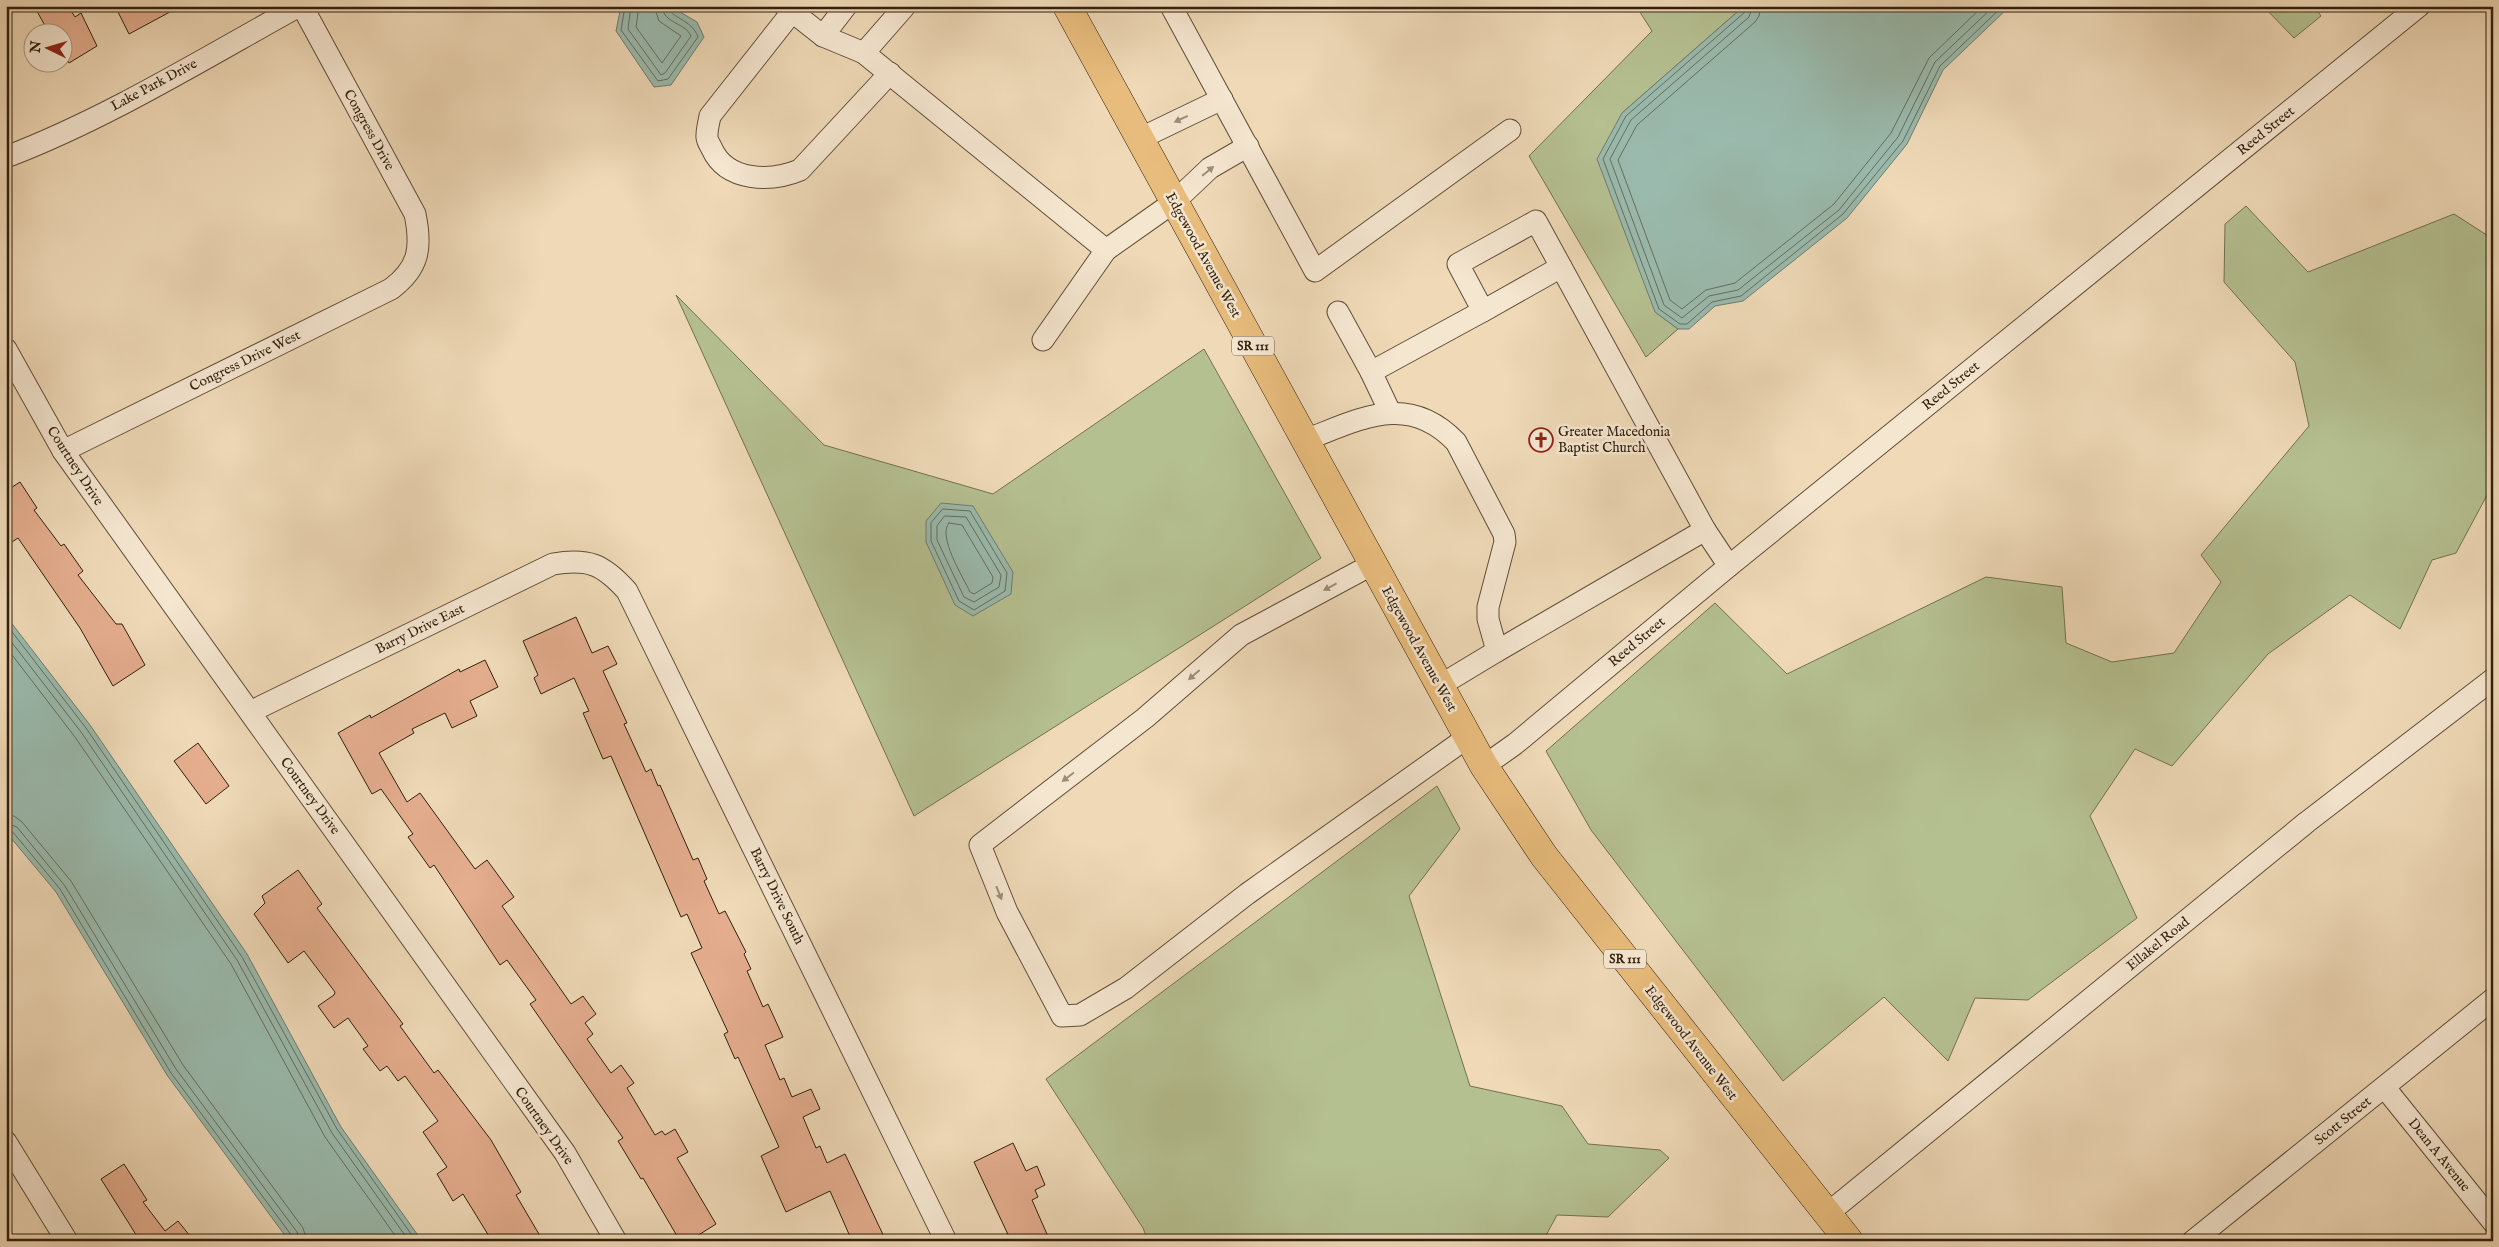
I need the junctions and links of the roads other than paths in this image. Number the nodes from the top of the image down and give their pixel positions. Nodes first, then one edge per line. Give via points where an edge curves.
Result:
1 (300, 6) edge
2 (846, 6) edge
3 (905, 6) edge
4 (1067, 6) edge
5 (1171, 6) edge
6 (2419, 6) edge
7 (789, 9) edge
8 (823, 36) junction
9 (864, 53) junction
10 (890, 74) junction
11 (1222, 99) junction
12 (1510, 130) dead end
13 (1139, 139) junction
14 (1248, 146) junction
15 (6, 157) edge
16 (1174, 202) junction
17 (1106, 250) junction
18 (416, 259) joint
19 (1561, 267) junction
20 (1483, 311) junction
21 (1338, 312) dead end
22 (1043, 340) dead end
23 (6, 349) edge
24 (1370, 372) junction
25 (1390, 412) junction
26 (1305, 440) junction
27 (63, 451) junction
28 (1706, 530) junction
29 (594, 564) joint
30 (1373, 564) junction
31 (1729, 566) junction
32 (1497, 651) junction
33 (2493, 679) edge
34 (1439, 686) junction
35 (250, 712) junction
36 (1468, 737) junction
37 (1484, 766) junction
38 (2493, 999) edge
39 (2385, 1088) junction
40 (6, 1142) edge
41 (1827, 1214) junction
42 (2493, 1222) edge
43 (67, 1241) edge
44 (616, 1241) edge
45 (946, 1241) edge
46 (1849, 1241) edge
47 (2193, 1241) edge

1 - 15 street, Lake Park Drive via 130,98 36,146
1 - 18 street, Congress Drive via 415,214 420,236
2 - 8 street
3 - 9 street
4 - 13 main road, Edgewood Avenue West / SR 111
5 - 11 street
6 - 31 street, Reed Street
7 - 8 street
7 - 10 street via 710,116 706,136 716,159 734,171 768,179 800,170
8 - 9 street
9 - 10 street
10 - 17 street
11 -> 13 street
11 - 14 street
12 - 14 street via 1315,271
13 - 16 main road, Edgewood Avenue West / SR 111
16 -> 14 street via 1210,168
16 - 17 street
16 - 26 main road, Edgewood Avenue West / SR 111
17 - 22 street
18 - 27 street, Congress Drive West via 406,278 391,289
19 - 20 street
19 - 20 street via 1536,221 1458,264
19 - 28 street
20 - 24 street
21 - 24 street
23 - 27 street, Courtney Drive
24 - 25 street
25 - 26 street
25 - 32 street via 1408,414 1433,425 1456,442 1504,534 1505,542 1488,607
26 - 30 main road, Edgewood Avenue West / SR 111
27 - 35 street, Courtney Drive
28 - 31 street
28 - 32 street
29 - 35 street, Barry Drive East via 572,561 553,564
29 - 45 street, Barry Drive South via 612,574 626,591
30 - 34 main road, Edgewood Avenue West / SR 111
30 -> 36 street via 1241,635 1145,718 980,845 1007,912 1062,1016 1080,1015 1126,988 1247,894
31 - 37 street, Reed Street via 1515,744
32 - 34 street
33 - 41 street, Ellakel Road via 2307,822
34 - 36 main road, Edgewood Avenue West / SR 111
35 - 44 street, Courtney Drive via 565,1152
36 - 37 main road, Edgewood Avenue West / SR 111
37 - 41 main road, Edgewood Avenue West / SR 111 via 1544,856
38 - 39 street, Scott Street
39 - 42 street, Dean A Avenue
39 - 47 street, Scott Street
40 - 43 street
41 - 46 main road, Edgewood Avenue West / SR 111

